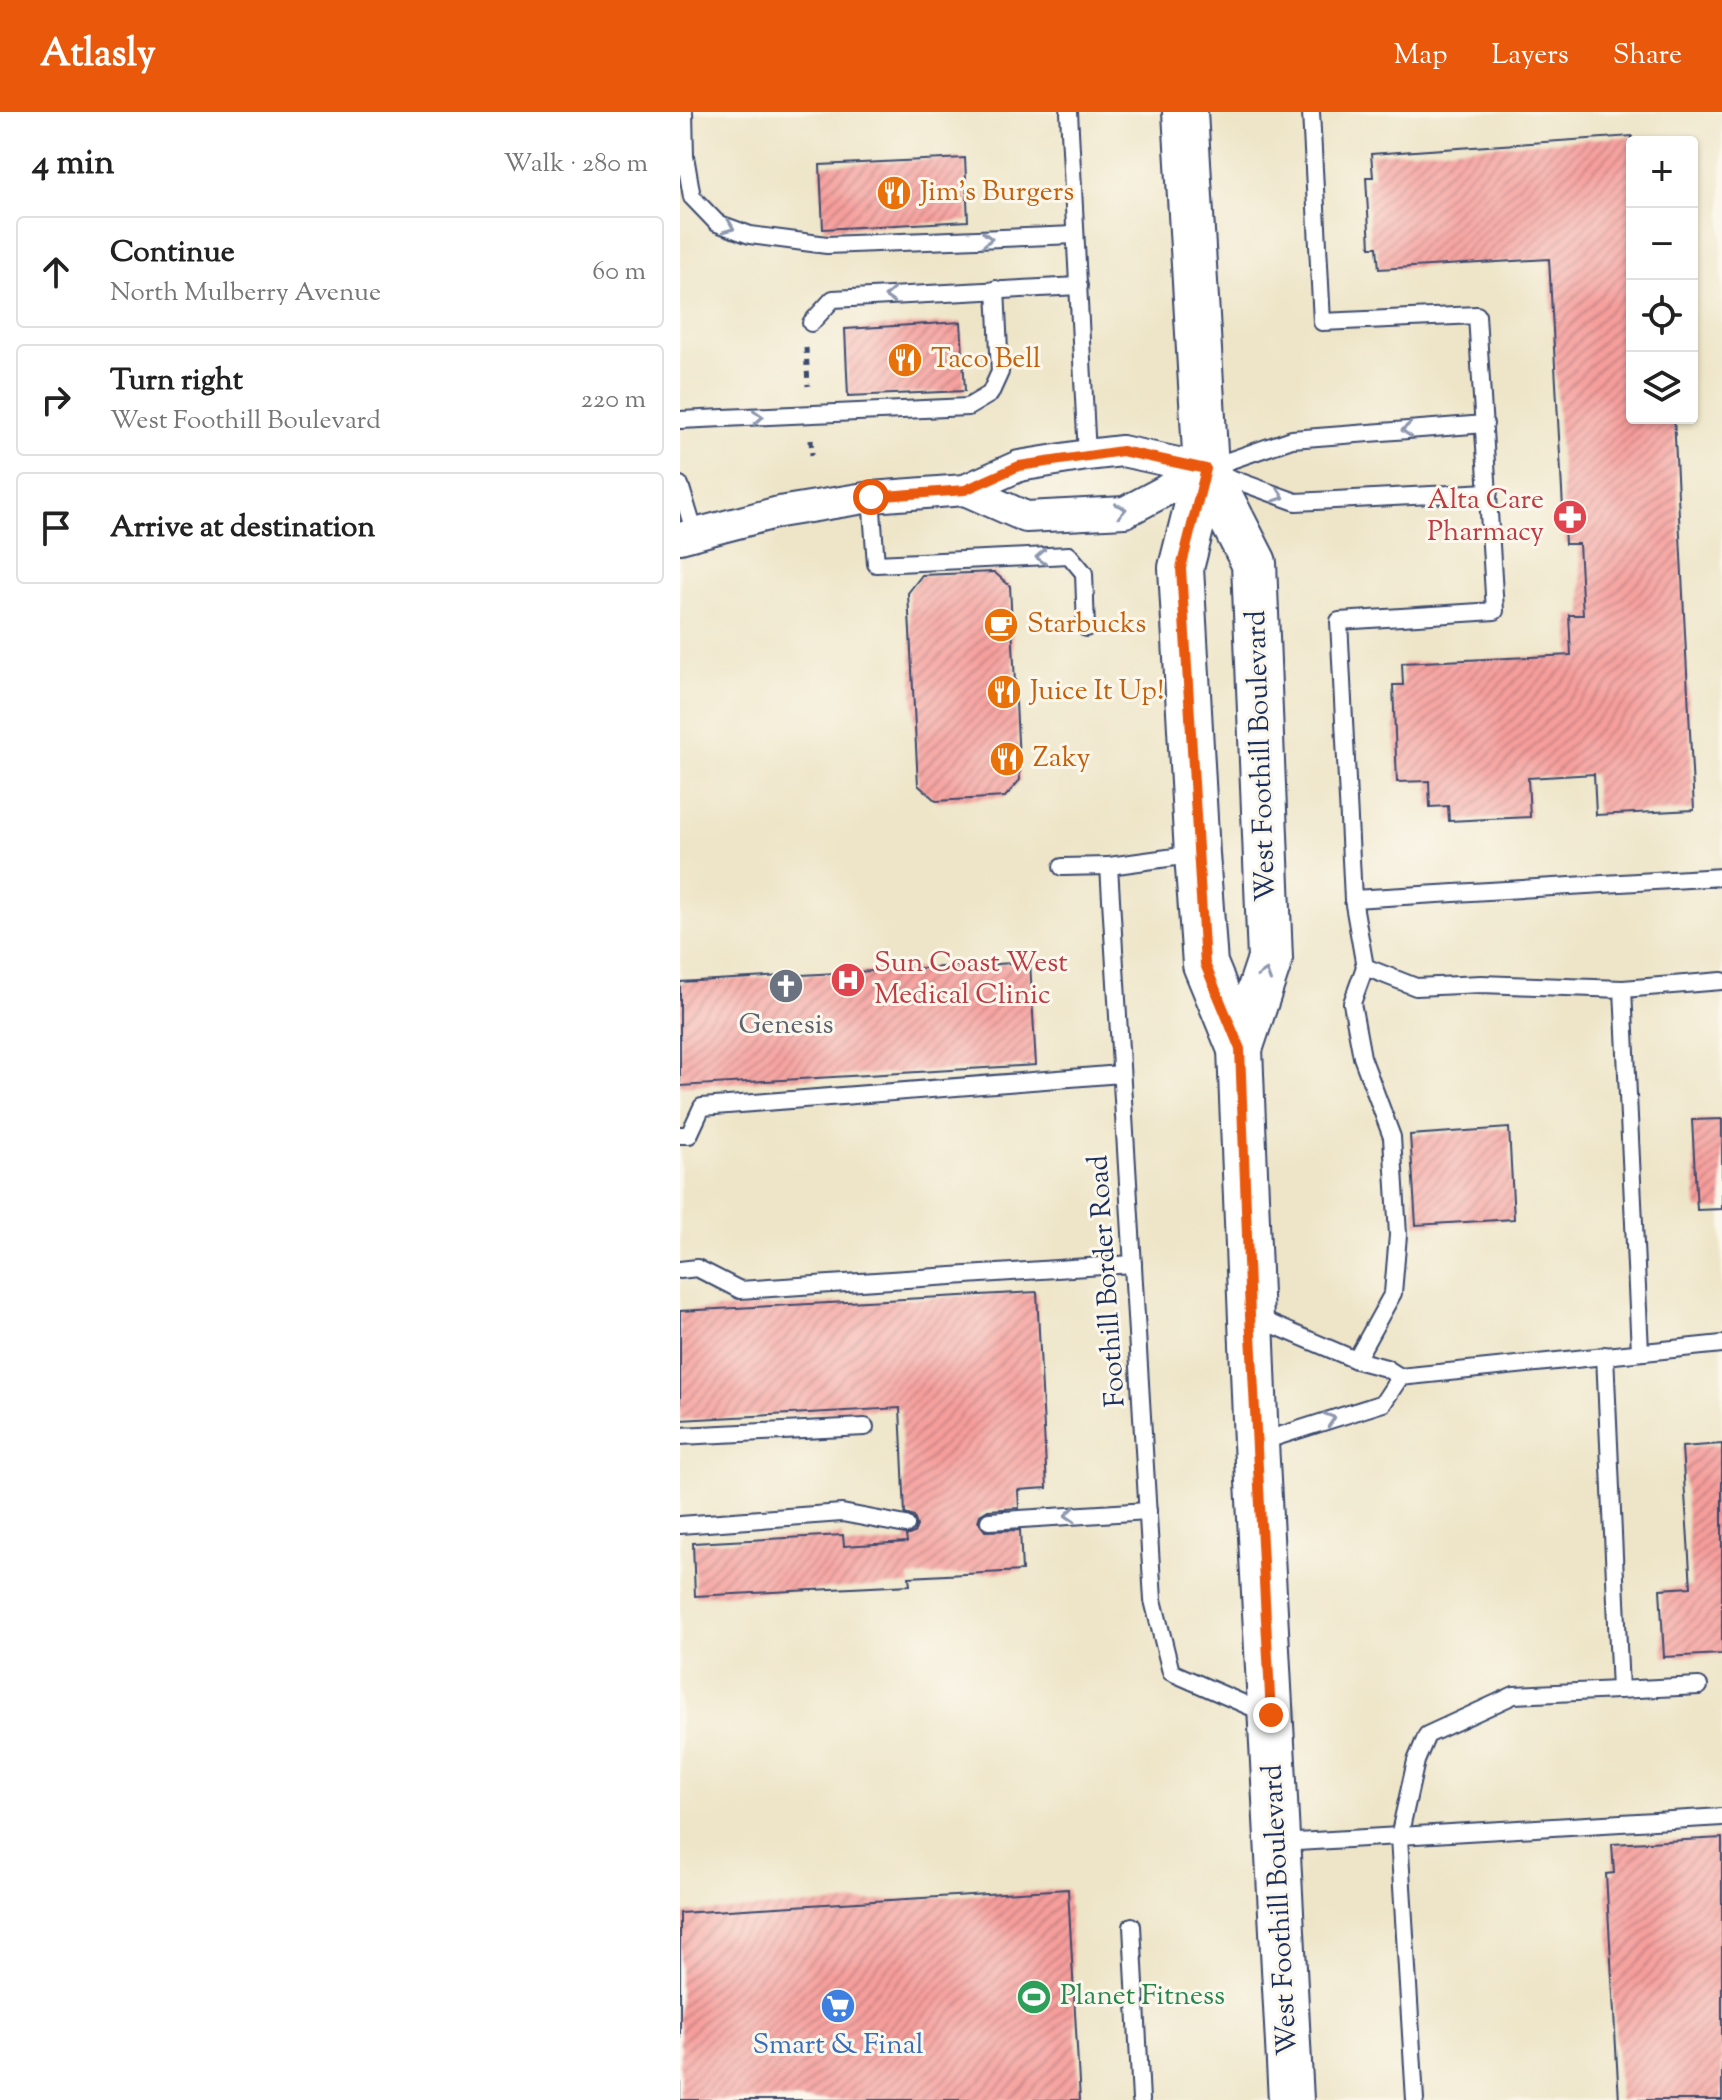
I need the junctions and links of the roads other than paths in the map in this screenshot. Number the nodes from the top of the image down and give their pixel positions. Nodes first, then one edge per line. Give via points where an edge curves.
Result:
1 (684, 112) edge
2 (1069, 112) edge
3 (1185, 112) edge
4 (1311, 112) edge
5 (1075, 235) junction
6 (1079, 286) junction
7 (996, 289) junction
8 (811, 323) dead end
9 (680, 420) edge
10 (1485, 424) junction
11 (1087, 455) junction
12 (1206, 469) junction
13 (680, 485) edge
14 (965, 490) junction
15 (1489, 492) junction
16 (871, 497) junction
17 (688, 536) edge
18 (1086, 628) dead end
19 (1197, 854) junction
20 (1109, 866) junction
21 (1062, 867) dead end
22 (1722, 877) edge
23 (1353, 899) junction
24 (1365, 967) junction
25 (1722, 981) edge
26 (1623, 989) junction
27 (1240, 1049) junction
28 (1121, 1074) junction
29 (680, 1135) edge
30 (1133, 1264) junction
31 (680, 1270) edge
32 (1250, 1315) junction
33 (1722, 1344) edge
34 (1640, 1351) junction
35 (1605, 1355) junction
36 (1356, 1360) junction
37 (1400, 1377) junction
38 (865, 1427) dead end
39 (680, 1436) edge
40 (1256, 1443) junction
41 (1148, 1511) junction
42 (989, 1521) dead end
43 (680, 1525) edge
44 (906, 1525) dead end
45 (1699, 1686) dead end
46 (1620, 1690) junction
47 (1271, 1715) junction
48 (1722, 1817) edge
49 (1399, 1837) junction
50 (1278, 1843) junction
51 (1132, 1926) dead end
52 (1141, 2100) edge
53 (1291, 2100) edge
54 (1415, 2100) edge

1 -> 5 lane via 692,197 717,223 750,235 827,245
2 - 5 lane
3 - 12 main road, West Foothill Boulevard
4 - 10 lane via 1322,322 1477,315
5 - 6 lane
6 - 7 lane
6 - 11 lane
7 -> 8 lane via 833,299
9 -> 7 lane via 968,407 990,394 1000,372
10 -> 12 lane via 1292,439
10 - 15 lane
11 - 12 street via 1122,451
11 - 14 street via 1019,466
14 -> 12 street via 1026,517 1125,512
12 -> 15 lane via 1296,502
12 - 19 main road, West Foothill Boulevard via 1181,568
27 -> 12 main road, West Foothill Boulevard via 1270,959 1254,563
13 - 17 lane
14 - 16 street
15 - 23 lane via 1495,611 1339,621
16 - 17 street via 779,512
18 -> 16 lane via 1084,573 1069,555 876,564
19 - 20 lane
19 - 27 main road, West Foothill Boulevard via 1205,964
20 - 21 lane
20 - 28 lane, Foothill Border Road
22 - 23 lane
23 - 24 lane
24 - 26 lane via 1416,987
24 - 36 lane via 1352,1003 1362,1057 1392,1137 1398,1235 1393,1293
25 - 26 lane
26 - 34 lane
27 - 32 main road, West Foothill Boulevard
28 - 29 lane via 702,1107 689,1135
28 - 30 lane, Foothill Border Road
30 - 31 lane via 740,1290 697,1268
30 - 41 lane, Foothill Border Road
32 - 36 lane
32 - 40 main road, West Foothill Boulevard
33 - 34 lane
34 - 35 lane
35 - 37 lane
35 - 46 lane
36 - 37 lane
40 -> 37 lane via 1383,1403
38 - 39 lane
40 - 47 main road, West Foothill Boulevard
41 -> 42 lane
41 - 47 lane, Foothill Border Road via 1153,1600 1171,1672
43 - 44 lane via 842,1513
45 - 46 lane
46 - 49 lane via 1514,1695 1427,1735
47 - 50 main road, West Foothill Boulevard
48 - 49 lane
49 - 50 lane
49 - 54 lane
50 - 53 main road, West Foothill Boulevard
51 - 52 lane

